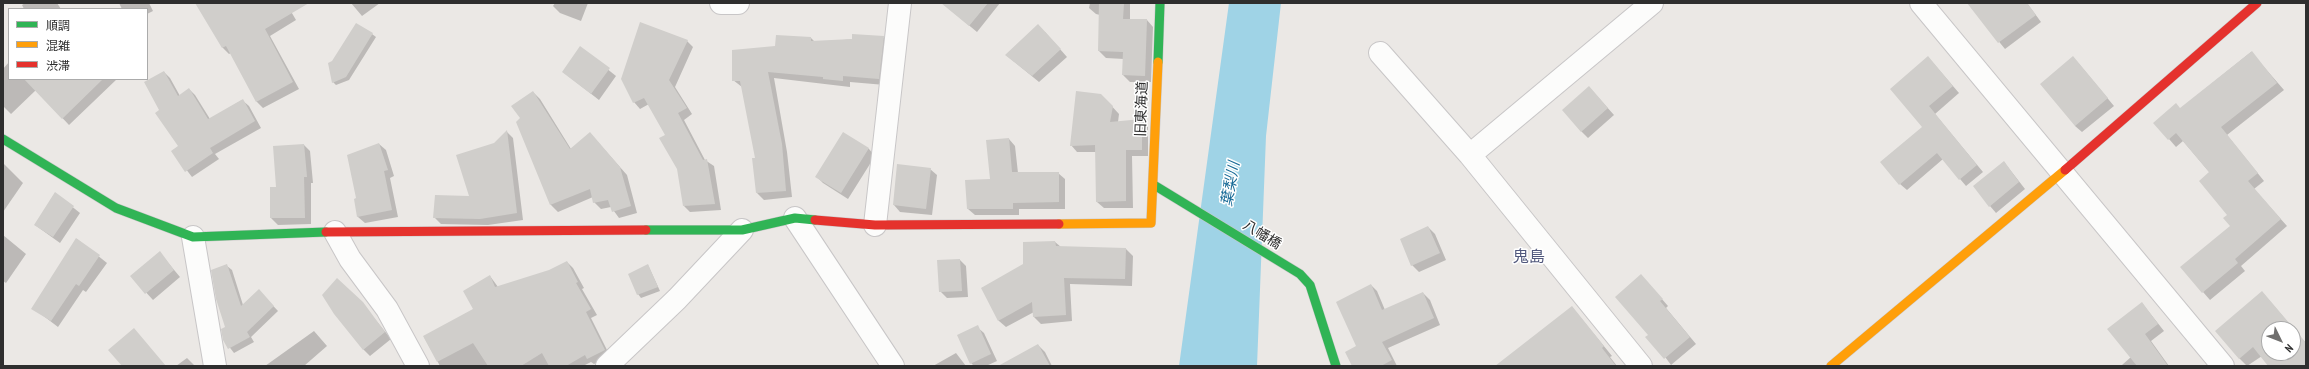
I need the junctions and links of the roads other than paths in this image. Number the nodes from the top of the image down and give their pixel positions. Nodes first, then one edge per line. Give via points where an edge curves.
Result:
1 (721, 3) edge
2 (738, 3) edge
3 (900, 3) edge
4 (1160, 3) edge
5 (1652, 3) edge
6 (1921, 3) edge
7 (2257, 3) edge
8 (1380, 52) dead end
9 (3, 140) edge
10 (1470, 155) junction
11 (2063, 172) junction
12 (1154, 185) junction
13 (795, 218) junction
14 (875, 225) junction
15 (742, 230) junction
16 (335, 232) junction
17 (193, 237) junction
18 (215, 366) edge
19 (418, 366) edge
20 (607, 366) edge
21 (893, 366) edge
22 (1336, 366) edge
23 (1641, 366) edge
24 (1831, 366) edge
25 (2223, 366) edge

1 - 2 street
3 - 14 street
4 - 12 street, 旧東海道
5 - 10 street
6 - 11 street
7 - 11 street
8 - 10 street
9 - 17 street via 116,208
10 - 23 street
11 - 24 street
11 - 25 street
12 - 14 street, 旧東海道 via 1151,223
12 - 22 street, 八幡橋 via 1300,274 1310,285
13 - 14 street
13 - 15 street
13 - 21 street
15 - 16 street
15 - 20 street
16 - 17 street
16 - 19 street via 350,259 387,309
17 - 18 street

